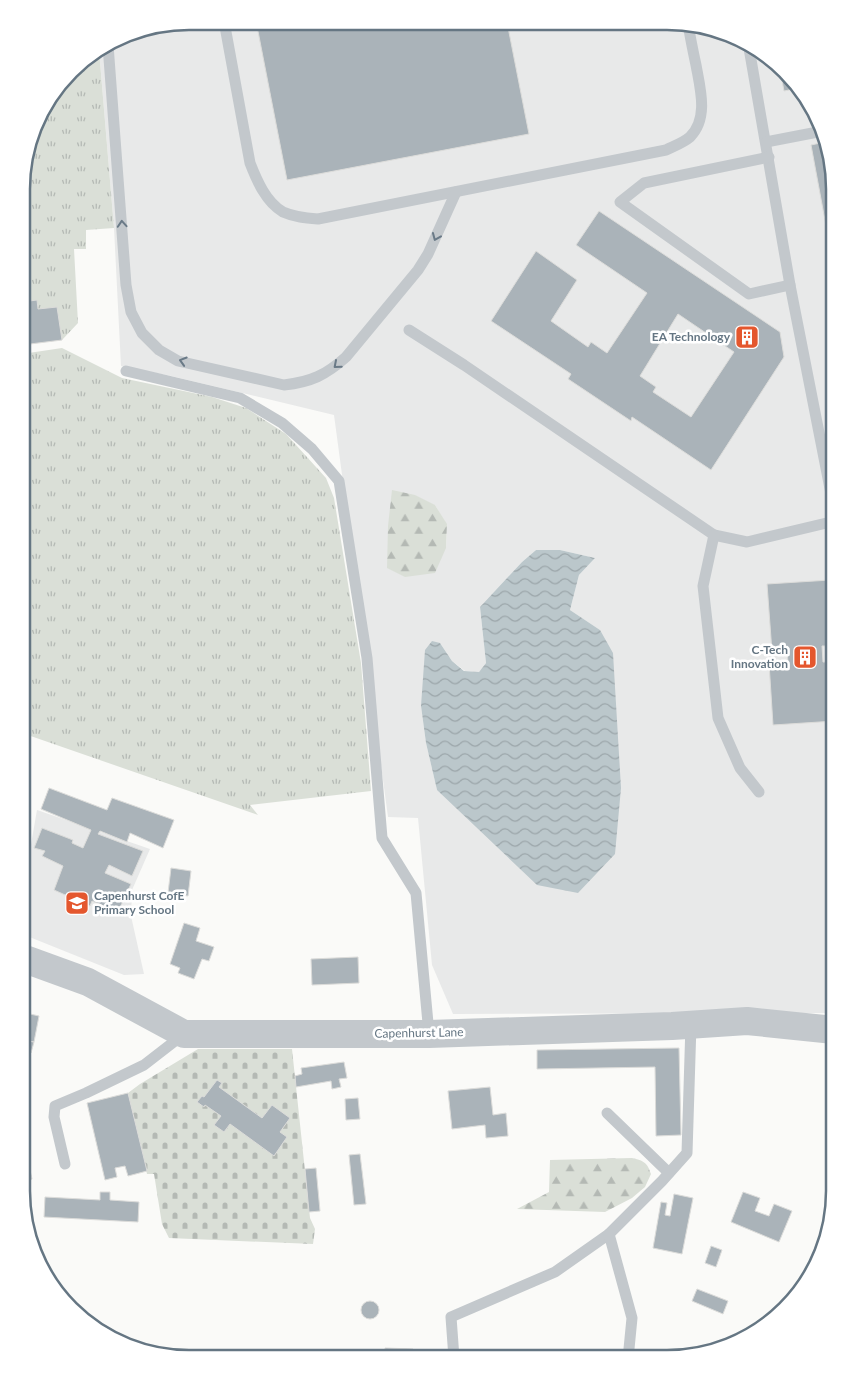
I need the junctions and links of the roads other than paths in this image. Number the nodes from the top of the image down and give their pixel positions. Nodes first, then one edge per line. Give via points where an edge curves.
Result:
1 (226, 30) edge
2 (689, 31) edge
3 (109, 52) edge
4 (750, 54) edge
5 (816, 132) edge
6 (766, 142) junction
7 (769, 158) junction
8 (456, 192) junction
9 (790, 285) junction
10 (409, 330) dead end
11 (126, 371) dead end
12 (826, 468) edge
13 (826, 523) edge
14 (714, 536) junction
15 (760, 792) dead end
16 (30, 961) edge
17 (691, 1024) junction
18 (826, 1029) edge
19 (184, 1034) junction
20 (429, 1034) junction
21 (606, 1113) dead end
22 (65, 1164) dead end
23 (669, 1173) junction
24 (609, 1234) junction
25 (453, 1350) edge
26 (629, 1350) edge

1 - 8 lane via 250,164 258,183 282,211 318,219
2 - 8 lane via 701,110 699,122 680,144 666,150
8 -> 3 lane via 418,270 333,369 316,378 284,385 178,361 159,350 142,333 131,312 126,285
4 - 6 lane
5 - 6 lane
6 - 7 lane
7 - 9 lane
7 - 9 lane via 644,183 620,202 749,294
9 - 12 lane
10 - 14 lane
11 - 20 lane via 240,398 282,423 312,449 339,481 367,658 382,838 416,893
13 - 14 lane via 748,542
14 - 15 lane via 703,586 718,718 740,768
16 - 19 street, Capenhurst Lane via 88,982
17 - 18 street, Capenhurst Lane via 747,1021
17 - 20 street, Capenhurst Lane
17 - 23 lane via 687,1153
19 - 20 street, Capenhurst Lane
19 - 22 lane via 144,1065 55,1106 54,1117
21 - 23 lane
23 - 24 lane
24 - 25 lane via 555,1272 451,1316
24 - 26 lane via 632,1318

